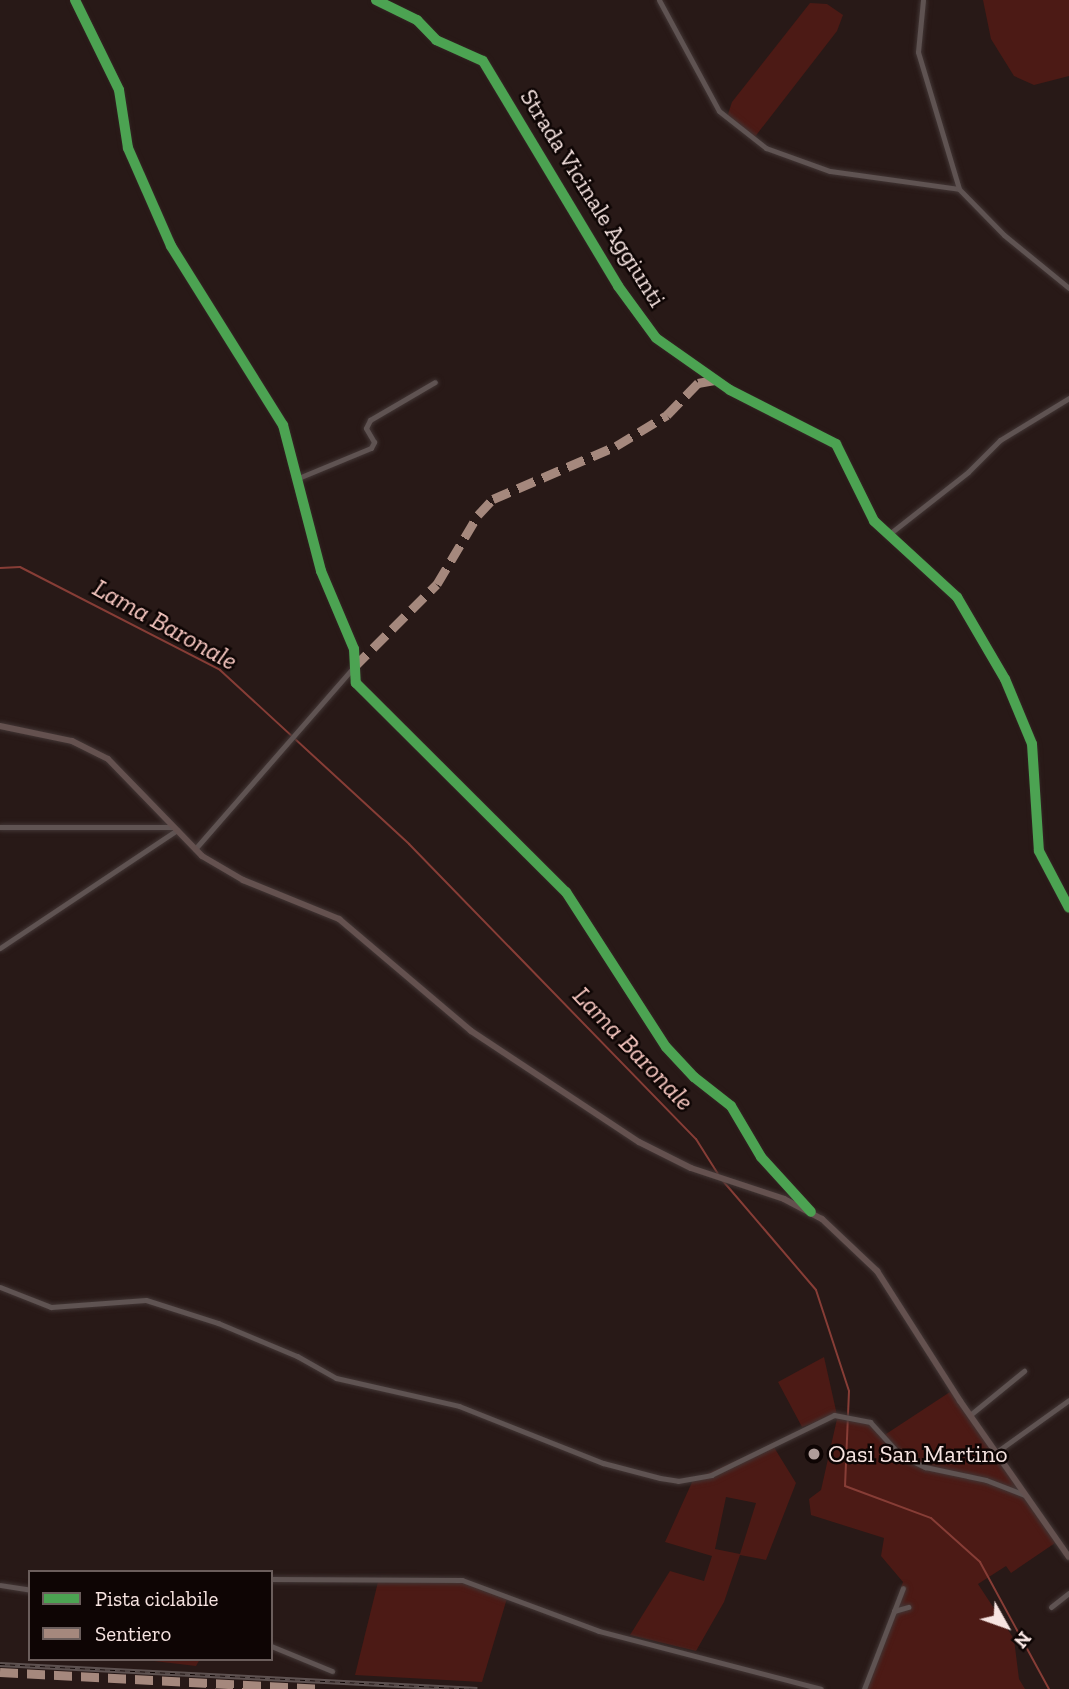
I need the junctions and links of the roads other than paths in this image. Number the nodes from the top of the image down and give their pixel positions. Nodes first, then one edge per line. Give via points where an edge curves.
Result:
1 (75, 0) edge
2 (376, 0) edge
3 (659, 0) edge
4 (923, 0) edge
5 (959, 189) junction
6 (1069, 288) edge
7 (435, 382) dead end
8 (1069, 398) edge
9 (296, 479) junction
10 (888, 535) junction
11 (354, 667) junction
12 (0, 726) edge
13 (0, 827) edge
14 (176, 828) junction
15 (195, 849) junction
16 (1069, 908) edge
17 (0, 948) edge
18 (811, 1212) junction
19 (0, 1287) edge
20 (1024, 1371) dead end
21 (1069, 1400) edge
22 (970, 1415) junction
23 (995, 1452) junction
24 (1025, 1494) junction
25 (1069, 1556) edge
26 (273, 1579) edge
27 (0, 1585) edge
28 (903, 1588) dead end
29 (28, 1590) edge
30 (1069, 1593) edge
31 (1051, 1606) dead end
32 (908, 1607) dead end
33 (894, 1611) junction
34 (273, 1647) edge
35 (332, 1671) dead end
36 (821, 1689) edge
37 (864, 1689) edge

1 - 9 street via 119,90 128,148 157,218 188,278 279,416
2 - 10 street, Strada Vicinale Aggiunti via 417,20 436,40 484,61 618,286 656,338 730,390 835,444 863,504
3 - 5 street via 719,111 766,148 831,171
4 - 5 street via 918,52
5 - 6 street via 996,228
7 - 9 street via 370,420 366,428 374,442 371,448
8 - 10 street via 1000,440 968,472
9 - 11 street via 321,571 354,649
10 - 16 street, Strada Vicinale Aggiunti via 957,597 1005,679 1034,750 1039,851
11 - 15 street
11 - 18 street via 359,687 566,892 666,1046 694,1077 731,1106 761,1157
12 - 14 main road via 72,741 98,752 131,778
13 - 14 street
14 - 15 main road
14 - 17 street
15 - 18 main road via 222,870 339,919 471,1031 639,1142
18 - 22 main road via 877,1271
19 - 24 street via 51,1307 146,1300 225,1326 336,1378 459,1406 603,1463 660,1478 678,1481 711,1475 834,1415 870,1422 900,1455 925,1467
20 - 22 street
21 - 23 street
22 - 23 main road
23 - 24 main road
24 - 25 main road
26 - 36 street via 462,1580 599,1631
27 - 29 street
28 - 33 street
30 - 31 street
32 - 33 street
33 - 37 street
34 - 35 street

